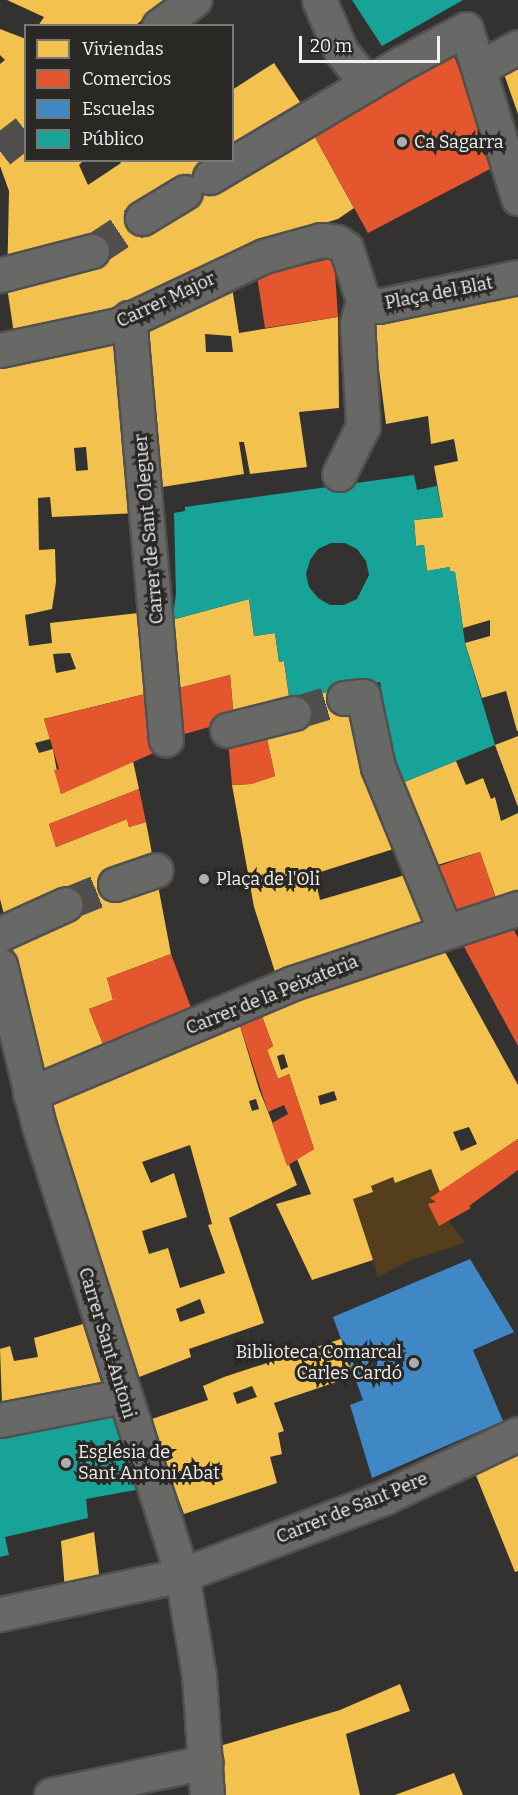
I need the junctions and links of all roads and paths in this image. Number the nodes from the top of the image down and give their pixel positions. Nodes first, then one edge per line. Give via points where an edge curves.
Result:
1 (194, 0) edge
2 (319, 0) edge
3 (162, 24) edge
4 (518, 47) edge
5 (479, 68) junction
6 (367, 84) junction
7 (518, 198) edge
8 (142, 218) tunnel mouth
9 (328, 239) joint
10 (92, 251) tunnel mouth
11 (0, 275) edge
12 (518, 278) edge
13 (360, 312) junction
14 (129, 322) junction
15 (0, 350) edge
16 (339, 474) dead end
17 (353, 697) dead end
18 (294, 713) tunnel mouth
19 (227, 730) dead end
20 (165, 739) dead end
21 (156, 870) dead end
22 (115, 884) tunnel mouth
23 (66, 904) tunnel mouth
24 (518, 908) edge
25 (444, 930) junction
26 (0, 934) edge
27 (0, 965) edge
28 (30, 1094) junction
29 (123, 1396) junction
30 (0, 1420) edge
31 (518, 1434) edge
32 (182, 1575) junction
33 (0, 1614) edge
34 (206, 1762) junction
35 (51, 1795) edge
36 (207, 1795) edge

1 - 3 street
2 - 6 street via 341,51
4 - 5 street
5 - 6 street via 466,29
5 - 7 street
6 - 8 street
9 - 13 street, Plaça del Blat via 346,248
9 - 14 street, Carrer Major via 264,256
10 - 11 street
12 - 13 street, Plaça del Blat
13 - 16 street via 363,426
14 - 15 street, Carrer Major
14 - 20 street, Carrer de Sant Oleguer
17 - 25 street
18 - 19 street
21 - 22 street
23 - 26 street
24 - 25 street, Carrer de la Peixateria
25 - 28 street, Carrer de la Peixateria via 258,989
27 - 28 street, Carrer Sant Antoni
28 - 29 street, Carrer Sant Antoni
29 - 30 street
29 - 32 street, Carrer Sant Antoni
31 - 32 street, Carrer de Sant Pere via 383,1498
32 - 33 street, Carrer de Sant Pere
32 - 34 street, Carrer Sant Antoni via 199,1676
34 - 35 street
34 - 36 street, Carrer Sant Antoni

